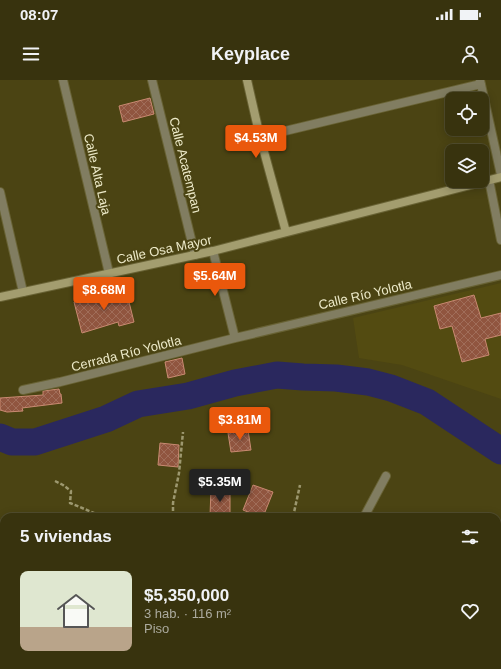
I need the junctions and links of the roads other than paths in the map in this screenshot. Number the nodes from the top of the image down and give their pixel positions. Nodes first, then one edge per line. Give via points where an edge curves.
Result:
1 (63, 80) edge
2 (152, 80) edge
3 (247, 80) edge
4 (480, 82) edge
5 (260, 137) junction
6 (501, 176) edge
7 (489, 180) joint
8 (458, 188) edge
9 (0, 192) edge
10 (286, 232) junction
11 (501, 240) edge
12 (213, 251) junction
13 (195, 255) junction
14 (109, 274) junction
15 (501, 275) edge
16 (23, 292) junction
17 (0, 297) edge
18 (235, 338) junction
19 (23, 390) dead end
20 (386, 476) dead end
21 (366, 513) edge

1 - 14 street, Calle Alta Laja
2 - 13 street, Calle Acatempan
3 - 5 main road
4 - 5 street
4 - 6 street
5 - 10 main road
6 - 7 main road, Calle Osa Mayor
7 - 11 street
8 - 10 main road, Calle Osa Mayor
9 - 16 street
10 - 12 main road, Calle Osa Mayor
12 - 13 main road, Calle Osa Mayor
12 - 18 street
13 - 14 main road, Calle Osa Mayor
14 - 16 main road, Calle Osa Mayor
15 - 18 street, Calle Río Yolotla
16 - 17 main road, Calle Osa Mayor
18 - 19 street, Cerrada Río Yolotla
20 - 21 street

